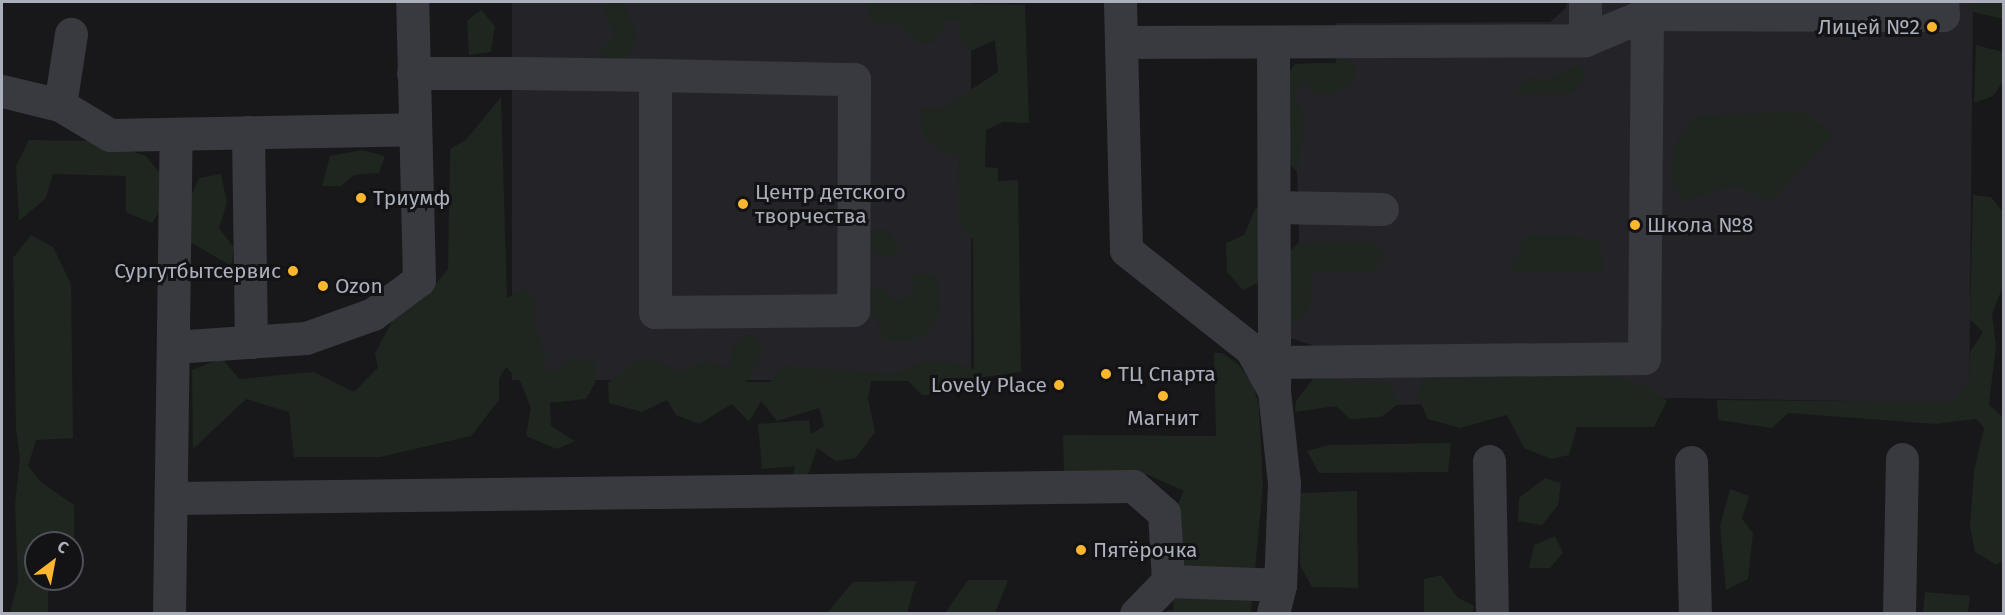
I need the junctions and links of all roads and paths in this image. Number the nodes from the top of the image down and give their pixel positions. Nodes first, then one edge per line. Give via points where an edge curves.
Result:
1 (412, 2) edge
2 (1119, 2) edge
3 (1585, 2) edge
4 (1942, 2) edge
5 (1647, 14) junction
6 (71, 34) dead end
7 (1585, 40) junction
8 (1121, 42) junction
9 (1273, 43) junction
10 (413, 73) junction
11 (655, 75) junction
12 (2, 91) edge
13 (60, 105) junction
14 (415, 129) junction
15 (248, 132) junction
16 (176, 134) junction
17 (1274, 207) junction
18 (1382, 209) dead end
19 (251, 342) junction
20 (173, 347) junction
21 (1274, 377) junction
22 (1902, 459) dead end
23 (1489, 461) dead end
24 (1691, 462) dead end
25 (171, 498) junction
26 (1168, 581) junction
27 (1276, 599) edge
28 (169, 614) edge
29 (1136, 614) edge
30 (1492, 614) edge
31 (1695, 614) edge
32 (1899, 614) edge

1 - 10 lane
2 - 8 lane
3 - 7 lane
4 - 5 lane via 1942,15
5 - 7 lane
5 - 21 lane via 1644,358
6 - 13 lane
7 - 9 lane
8 - 9 lane
8 - 21 lane via 1126,250 1251,349
9 - 17 lane
10 - 11 lane
10 - 14 lane
11 - 11 lane via 854,79 853,310 655,312
12 - 13 lane
13 - 16 lane via 110,135
14 - 15 lane
14 - 19 lane via 419,280 373,314 306,338
15 - 16 lane
15 - 19 lane
16 - 20 lane
17 - 18 lane
17 - 21 lane
19 - 20 lane
20 - 25 lane
21 - 27 lane via 1284,483
22 - 32 lane
23 - 30 lane
24 - 31 lane
25 - 26 lane via 1133,486 1164,513
25 - 28 lane
26 - 27 lane
26 - 29 lane

